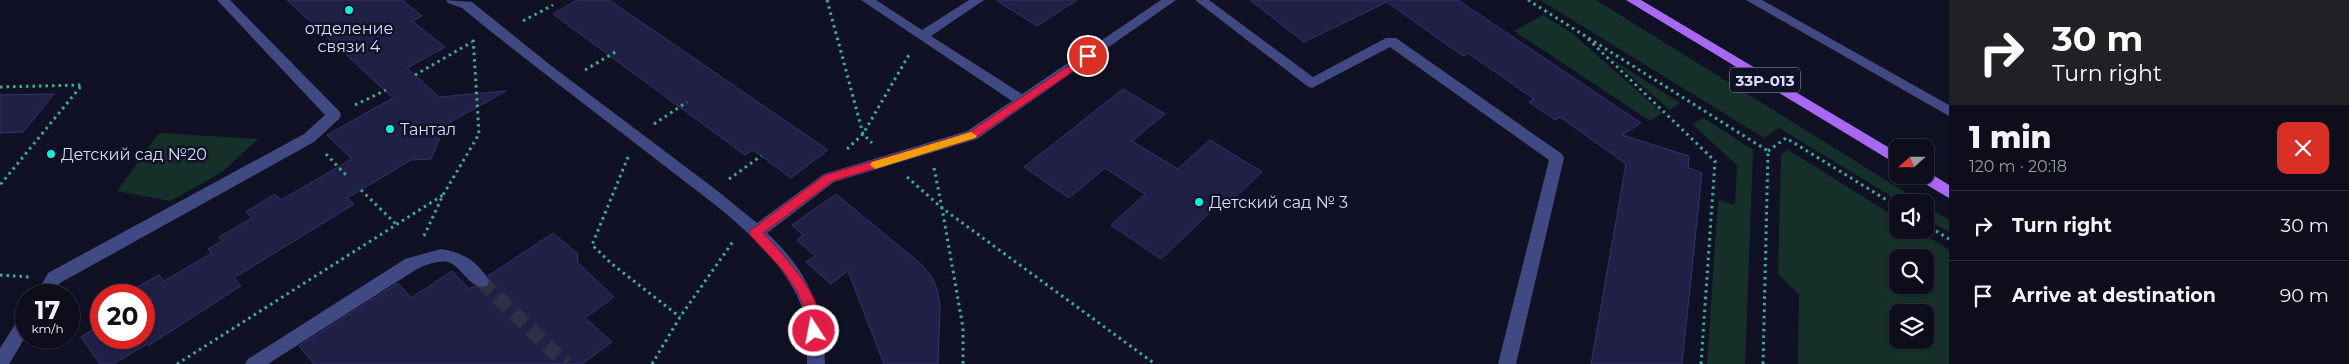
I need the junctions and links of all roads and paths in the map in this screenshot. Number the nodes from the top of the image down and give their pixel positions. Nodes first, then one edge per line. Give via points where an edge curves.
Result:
1 (223, 0) edge
2 (452, 0) edge
3 (867, 0) edge
4 (978, 0) edge
5 (1170, 0) edge
6 (1202, 0) edge
7 (1528, 0) edge
8 (1632, 0) edge
9 (1752, 0) edge
10 (553, 5) dead end
11 (477, 14) junction
12 (501, 33) junction
13 (1583, 35) junction
14 (922, 36) junction
15 (472, 42) junction
16 (617, 51) dead end
17 (415, 75) dead end
18 (566, 82) junction
19 (0, 87) edge
20 (386, 90) dead end
21 (1022, 101) junction
22 (687, 102) dead end
23 (1949, 111) edge
24 (334, 115) junction
25 (636, 136) junction
26 (309, 138) junction
27 (930, 149) junction
28 (1768, 151) junction
29 (843, 152) dead end
30 (1889, 155) edge
31 (762, 156) dead end
32 (346, 175) dead end
33 (1934, 183) edge
34 (0, 185) edge
35 (362, 190) dead end
36 (1949, 192) edge
37 (709, 193) junction
38 (443, 195) junction
39 (1889, 201) edge
40 (397, 225) junction
41 (750, 228) junction
42 (1934, 230) edge
43 (1949, 239) edge
44 (411, 264) junction
45 (481, 281) tunnel mouth
46 (50, 284) edge
47 (680, 318) junction
48 (15, 339) edge
49 (0, 363) edge
50 (178, 364) edge
51 (254, 364) edge
52 (652, 364) edge
53 (816, 364) edge
54 (1155, 364) edge
55 (1507, 364) edge
56 (1701, 364) edge
57 (1763, 364) edge

1 - 24 lane
2 - 11 lane via 467,5
3 - 14 lane
4 - 14 lane
5 - 21 lane
6 - 55 lane via 1312,83 1391,41 1557,158
7 - 13 path
8 - 30 main road, 33Р-013
9 - 23 lane
10 - 12 path
11 - 12 lane
11 - 15 path
12 - 18 lane
13 - 28 path
13 - 56 path via 1715,161
14 - 21 lane
14 - 29 path via 906,58 864,134
15 - 17 path
15 - 38 path via 478,134
16 - 18 path
18 - 25 lane
19 - 34 path via 82,85
20 - 24 path
21 - 27 lane via 972,135
22 - 25 path
24 - 26 lane
25 - 37 lane
25 - 47 path via 592,245
26 - 32 path
26 - 46 lane via 54,278
27 - 41 lane via 829,178
27 - 54 path via 942,208
28 - 39 path via 1786,138
28 - 57 path
31 - 37 path
33 - 36 main road
35 - 40 path
37 - 41 lane
38 - 40 path
38 - 44 path
40 - 50 path
41 - 47 path
41 - 53 lane via 786,264 802,289 813,316
42 - 43 path
44 - 45 lane via 444,254 466,265
44 - 51 lane
47 - 52 path
48 - 49 lane

